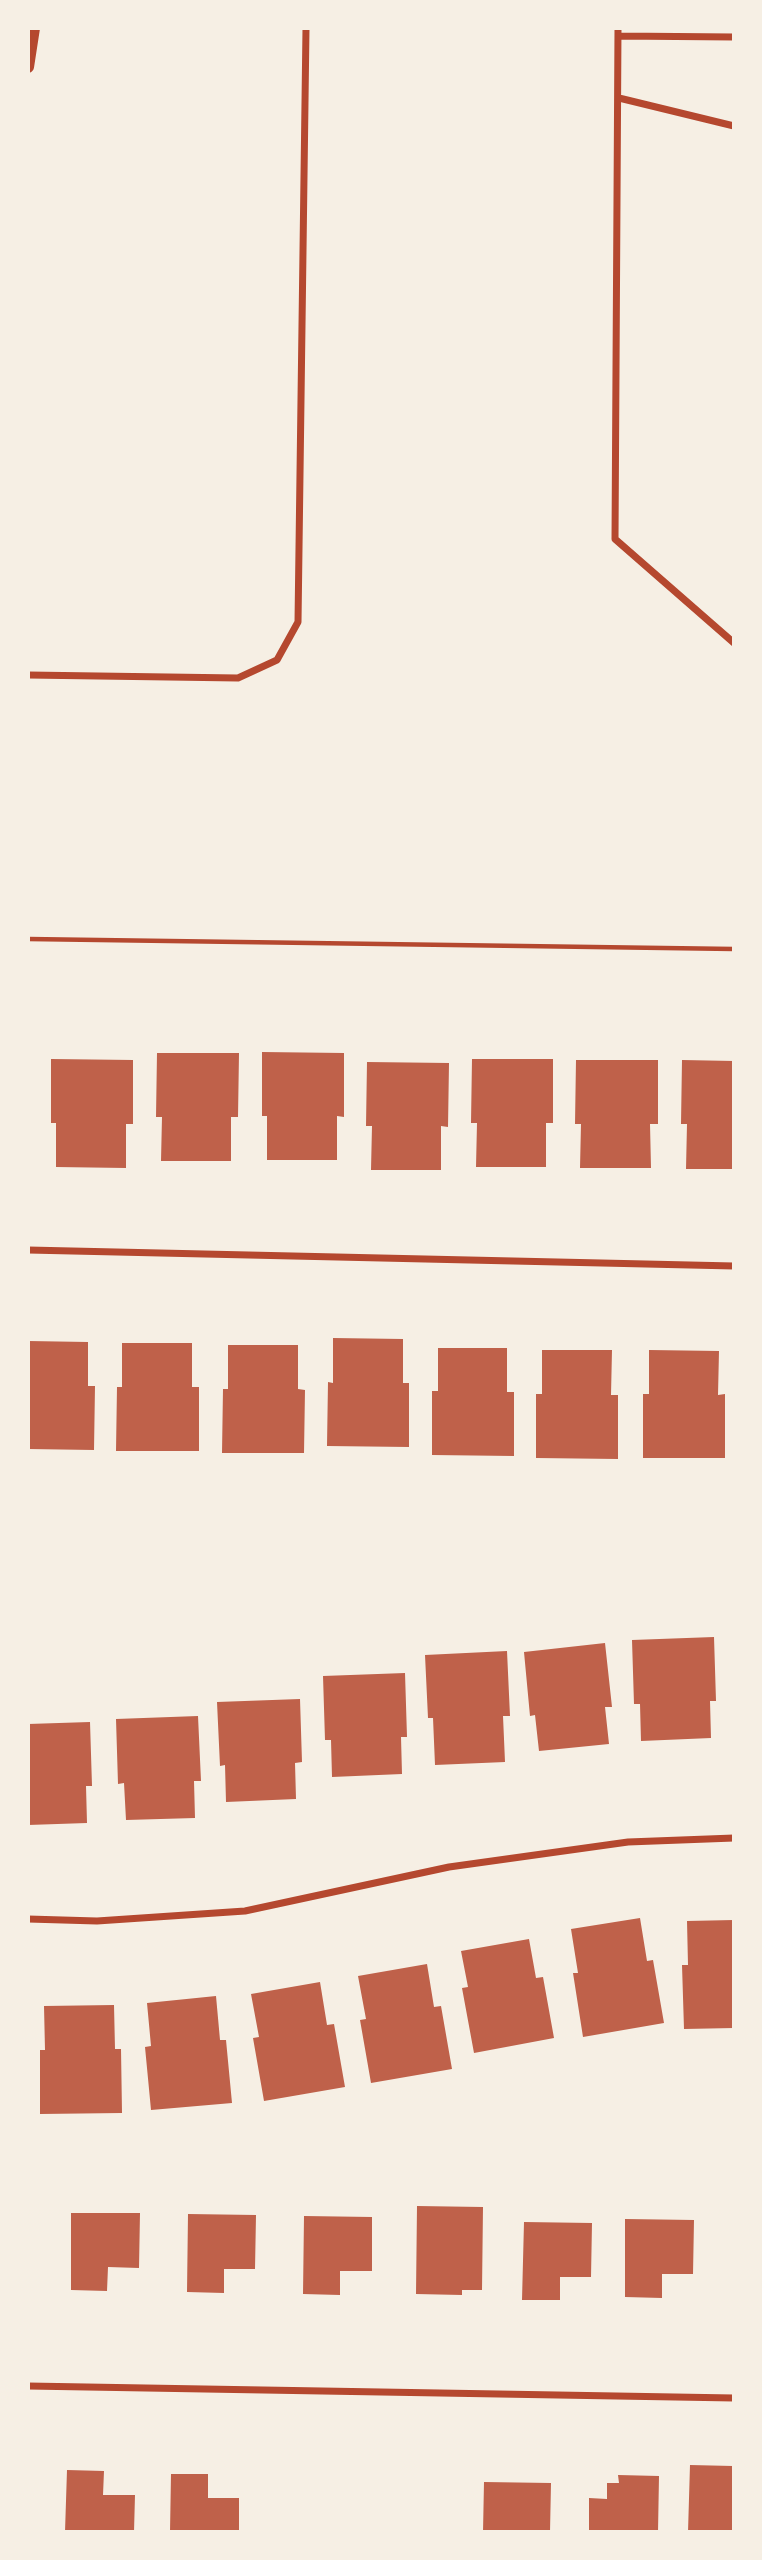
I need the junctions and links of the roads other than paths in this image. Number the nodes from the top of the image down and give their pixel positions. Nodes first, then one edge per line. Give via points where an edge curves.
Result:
1 (34, 28) edge
2 (306, 28) edge
3 (618, 32) edge
4 (734, 37) edge
5 (28, 67) edge
6 (619, 98) junction
7 (734, 125) edge
8 (734, 643) edge
9 (28, 675) edge
10 (28, 1250) edge
11 (734, 1266) edge
12 (734, 1838) edge
13 (28, 1919) edge
14 (28, 2386) edge
15 (734, 2398) edge

1 - 5 street
2 - 9 street via 298,621 277,660 238,678
3 - 4 street
3 - 6 street
6 - 7 street
6 - 8 street via 615,539
10 - 11 street
12 - 13 street via 628,1842 449,1867 245,1911 97,1921
14 - 15 street

